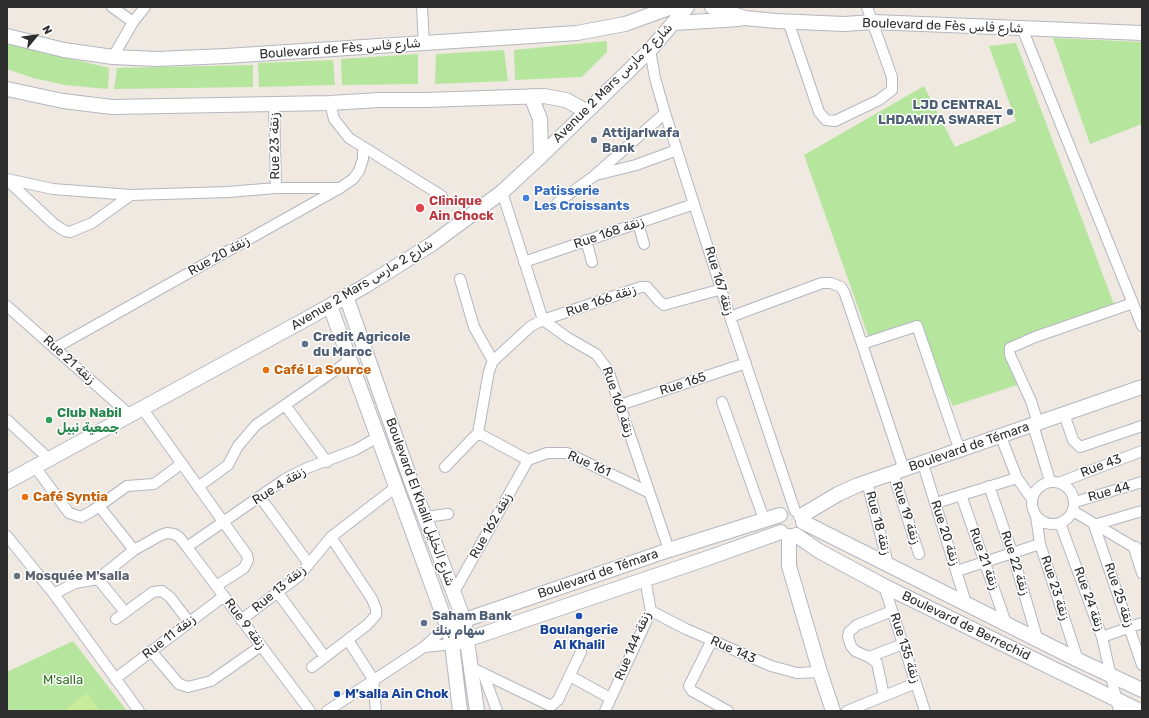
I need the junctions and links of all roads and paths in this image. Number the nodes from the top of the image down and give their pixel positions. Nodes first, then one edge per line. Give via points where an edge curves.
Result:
1 (112, 7) edge
2 (145, 7) edge
3 (422, 7) edge
4 (672, 7) edge
5 (687, 7) edge
6 (712, 7) edge
7 (866, 7) edge
8 (745, 18) junction
9 (788, 21) junction
10 (134, 22) junction
11 (873, 22) junction
12 (674, 23) junction
13 (1022, 28) junction
14 (1142, 33) edge
15 (7, 36) edge
16 (424, 44) junction
17 (650, 50) junction
18 (113, 57) junction
19 (7, 89) edge
20 (531, 96) junction
21 (330, 103) junction
22 (274, 104) junction
23 (586, 111) junction
24 (665, 113) junction
25 (363, 148) junction
26 (677, 150) junction
27 (541, 156) junction
28 (594, 176) junction
29 (7, 180) edge
30 (276, 188) junction
31 (340, 188) junction
32 (502, 192) junction
33 (131, 195) junction
34 (442, 196) dead end
35 (557, 203) dead end
36 (694, 204) junction
37 (638, 223) junction
38 (586, 240) junction
39 (644, 244) dead end
40 (524, 262) junction
41 (592, 262) dead end
42 (460, 279) dead end
43 (722, 289) junction
44 (346, 296) junction
45 (1133, 303) junction
46 (7, 306) edge
47 (330, 306) junction
48 (730, 317) junction
49 (543, 320) junction
50 (1142, 326) edge
51 (862, 344) junction
52 (55, 348) junction
53 (350, 360) junction
54 (493, 361) junction
55 (746, 363) junction
56 (1142, 387) edge
57 (722, 402) dead end
58 (285, 405) junction
59 (620, 405) junction
60 (136, 412) junction
61 (1064, 414) junction
62 (7, 420) edge
63 (1036, 424) junction
64 (1142, 426) edge
65 (478, 433) junction
66 (378, 437) junction
67 (1001, 437) junction
68 (960, 451) junction
69 (1142, 451) edge
70 (49, 459) junction
71 (528, 460) junction
72 (327, 462) junction
73 (181, 464) junction
74 (923, 464) junction
75 (35, 467) junction
76 (445, 468) dead end
77 (898, 471) junction
78 (1018, 478) junction
79 (1050, 481) junction
80 (7, 482) edge
81 (867, 482) junction
82 (1061, 482) junction
83 (1142, 482) edge
84 (989, 486) junction
85 (198, 487) junction
86 (396, 487) junction
87 (648, 492) junction
88 (961, 495) junction
89 (260, 497) junction
90 (1032, 499) junction
91 (936, 503) junction
92 (100, 506) junction
93 (1074, 507) junction
94 (1142, 511) edge
95 (448, 514) dead end
96 (780, 515) junction
97 (425, 516) junction
98 (799, 516) junction
99 (1036, 516) junction
100 (764, 519) junction
101 (224, 522) junction
102 (1060, 523) junction
103 (1094, 525) junction
104 (789, 534) junction
105 (7, 536) edge
106 (331, 537) junction
107 (1040, 544) junction
108 (187, 547) junction
109 (1139, 548) edge
110 (134, 550) junction
111 (669, 550) junction
112 (1012, 552) junction
113 (920, 554) dead end
114 (985, 562) junction
115 (309, 564) junction
116 (888, 564) junction
117 (957, 572) junction
118 (1142, 573) edge
119 (98, 579) junction
120 (645, 579) junction
121 (216, 586) junction
122 (884, 586) junction
123 (454, 592) junction
124 (278, 593) junction
125 (54, 594) junction
126 (224, 596) junction
127 (966, 602) junction
128 (892, 611) junction
129 (126, 612) junction
130 (651, 612) junction
131 (116, 619) dead end
132 (241, 620) junction
133 (464, 620) junction
134 (188, 622) junction
135 (1006, 623) junction
136 (1142, 623) edge
137 (446, 626) junction
138 (1129, 627) junction
139 (1102, 636) junction
140 (468, 639) junction
141 (348, 640) junction
142 (712, 640) junction
143 (1038, 640) junction
144 (452, 644) junction
145 (903, 644) junction
146 (261, 646) junction
147 (424, 647) junction
148 (151, 651) junction
149 (580, 652) dead end
150 (325, 657) junction
151 (870, 657) junction
152 (1078, 660) junction
153 (1142, 665) edge
154 (312, 667) dead end
155 (478, 671) junction
156 (820, 672) junction
157 (570, 676) junction
158 (1112, 676) junction
159 (115, 679) junction
160 (373, 679) junction
161 (916, 683) junction
162 (1142, 690) edge
163 (884, 696) junction
164 (610, 698) junction
165 (1117, 705) edge
166 (709, 707) edge
167 (139, 711) edge
168 (310, 711) edge
169 (328, 711) edge
170 (376, 711) edge
171 (460, 711) edge
172 (477, 711) edge
173 (497, 711) edge
174 (605, 711) edge
175 (728, 711) edge
176 (834, 711) edge
177 (847, 711) edge
178 (925, 711) edge
179 (1140, 711) edge

1 - 10 street
2 - 10 street
3 - 16 street
4 - 16 street, Boulevard de Fès شارع فاس via 605,29
5 - 12 street, Avenue 2 Mars شارع 2 مارس
6 - 8 street, Boulevard de Fès شارع فاس
7 - 11 street
8 - 9 street, Boulevard de Fès شارع فاس
8 - 12 street, Boulevard de Fès شارع فاس
9 - 11 street, Boulevard de Fès شارع فاس via 844,24
9 - 11 street via 819,112 823,118 831,121 879,100 892,90 892,77
10 - 18 street
11 - 13 street, Boulevard de Fès شارع فاس
12 - 17 street, Avenue 2 Mars شارع 2 مارس
13 - 14 street, Boulevard de Fès شارع فاس
13 - 45 street
15 - 18 street, Boulevard de Fès شارع فاس via 64,50
16 - 18 street, Boulevard de Fès شارع فاس via 211,57
17 - 23 street, Avenue 2 Mars شارع 2 مارس
17 - 24 street, Rue 167 زنقة
19 - 22 street via 63,101 112,107
20 - 21 street
20 - 23 street via 566,100
20 - 27 street via 540,119
21 - 22 street
21 - 25 street via 334,120 340,129
22 - 30 street, Rue 23 زنقة
23 - 27 street, Avenue 2 Mars شارع 2 مارس
24 - 26 street, Rue 167 زنقة
24 - 28 street
25 - 31 street, Rue 20 زنقة via 359,171
25 - 34 street
26 - 28 street via 636,165
26 - 36 street, Rue 167 زنقة
27 - 32 street, Avenue 2 Mars شارع 2 مارس
28 - 35 street
29 - 33 street via 53,189
29 - 33 street via 65,232 92,223
30 - 31 street
30 - 33 street
31 - 52 street, Rue 20 زنقة
32 - 40 street
32 - 44 street, Avenue 2 Mars شارع 2 مارس via 432,244
36 - 37 street, Rue 168 زنقة
36 - 43 street, Rue 167 زنقة
37 - 38 street, Rue 168 زنقة
37 - 39 street
38 - 40 street, Rue 168 زنقة
38 - 41 street
40 - 49 street
42 - 54 street via 474,327
43 - 48 street, Rue 167 زنقة
43 - 49 street, Rue 166 زنقة via 664,305 647,287 641,287
44 - 47 street, Avenue 2 Mars شارع 2 مارس
44 - 97 street, Boulevard El Khalil شارع الخليل
45 - 50 street
45 - 63 street via 1010,348 1010,355 1031,401
46 - 52 street, Rue 21 زنقة
47 - 53 street, Boulevard El Khalil شارع الخليل
47 - 60 street, Avenue 2 Mars شارع 2 مارس
48 - 51 street, Rue 19 زنقة via 822,283 831,283 840,287 845,294
48 - 55 street, Rue 167 زنقة
49 - 54 street via 522,333
49 - 59 street, Rue 160 زنقة via 601,359 608,370
51 - 68 street via 916,326
51 - 77 street, Rue 19 زنقة
52 - 60 street, Rue 21 زنقة
53 - 58 street
53 - 66 street, Boulevard El Khalil شارع الخليل
54 - 65 street
55 - 59 street, Rue 165
55 - 98 street, Rue 167 زنقة
56 - 61 street, Boulevard de Témara
57 - 100 street
58 - 72 street
58 - 85 street via 247,433 228,465
59 - 87 street, Rue 160 زنقة
60 - 70 street, Avenue 2 Mars شارع 2 مارس
60 - 73 street, Rue 21 زنقة
61 - 63 street, Boulevard de Témara
61 - 64 street via 1073,440 1080,447
62 - 70 street
63 - 67 street, Boulevard de Témara
63 - 79 street
65 - 71 street
65 - 76 street
66 - 72 street, Rue 4 زنقة via 361,448
66 - 86 street, Boulevard El Khalil شارع الخليل
67 - 68 street, Boulevard de Témara
67 - 78 street
68 - 74 street, Boulevard de Témara
69 - 82 street, Rue 43
70 - 75 street, Avenue 2 Mars شارع 2 مارس
71 - 87 street, Rue 161 via 547,453 567,453
71 - 123 street, Rue 162 زنقة
72 - 89 street, Rue 4 زنقة via 285,479
73 - 85 street, Rue 21 زنقة
73 - 92 street via 154,484 126,486
74 - 77 street, Boulevard de Témara
74 - 91 street, Rue 20 زنقة
75 - 80 street, Avenue 2 Mars شارع 2 مارس
75 - 92 street via 73,516 84,516
77 - 81 street, Boulevard de Témara
77 - 113 street, Rue 19 زنقة
78 - 84 street
78 - 90 street
79 - 82 street
79 - 90 street via 1040,486
81 - 98 street, Boulevard de Témara via 838,494
81 - 116 street, Rue 18 زنقة
82 - 93 street via 1070,489
83 - 93 street, Rue 44
84 - 88 street
84 - 112 street, Rue 22 زنقة
85 - 101 street, Rue 21 زنقة
86 - 106 street, Rue 13 زنقة
86 - 137 street, Boulevard El Khalil شارع الخليل
87 - 111 street, Rue 160 زنقة
88 - 91 street
88 - 114 street, Rue 21 زنقة
89 - 101 street, Rue 4 زنقة
89 - 115 street
90 - 99 street
91 - 117 street, Rue 20 زنقة
92 - 110 street
93 - 102 street via 1068,519
93 - 103 street
94 - 103 street
95 - 97 street
96 - 98 street via 788,510
96 - 100 street, Boulevard de Témara
96 - 104 street via 777,525
97 - 123 street, Boulevard El Khalil شارع الخليل
98 - 104 street via 801,530
98 - 116 street, Boulevard de Berrechid
99 - 102 street via 1048,524
99 - 107 street, Rue 23 زنقة
100 - 111 street, Boulevard de Témara
101 - 108 street, Rue 4 زنقة
101 - 121 street, Rue 21 زنقة via 244,549 248,560 244,568
102 - 139 street, Rue 24 زنقة
103 - 109 street
103 - 138 street, Rue 25 زنقة
104 - 120 street, Boulevard de Témara
104 - 122 street, Boulevard de Berrechid
104 - 156 street via 789,566
105 - 125 street
106 - 115 street, Rue 13 زنقة
106 - 141 street via 376,609 373,619
107 - 112 street
107 - 152 street, Rue 23 زنقة
108 - 110 street, Rue 9 زنقة via 179,537 168,533
108 - 121 street, Rue 9 زنقة
109 - 118 street
110 - 119 street
111 - 133 street, Boulevard de Témara
112 - 114 street
112 - 143 street, Rue 22 زنقة
114 - 117 street
114 - 135 street, Rue 21 زنقة
115 - 124 street, Rue 13 زنقة
116 - 127 street, Boulevard de Berrechid
117 - 127 street, Rue 20 زنقة
119 - 125 street via 74,583
119 - 129 street
120 - 130 street, Rue 144 زنقة
120 - 140 street, Boulevard de Témara
121 - 126 street, Rue 9 زنقة
122 - 128 street, Rue 135 زنقة
122 - 165 street, Boulevard de Berrechid
123 - 133 street, Boulevard El Khalil شارع الخليل
124 - 132 street, Rue 13 زنقة
124 - 150 street
125 - 159 street
126 - 132 street, Rue 9 زنقة
126 - 134 street, Rue 11 زنقة
127 - 135 street, Boulevard de Berrechid
128 - 145 street, Rue 135 زنقة
128 - 151 street via 862,622 849,632 848,637 855,651
129 - 131 street
129 - 134 street via 153,592 162,590
130 - 142 street, Rue 143
130 - 164 street, Rue 144 زنقة
132 - 146 street, Rue 9 زنقة
133 - 137 street, Boulevard de Témara
133 - 140 street, Boulevard El Khalil شارع الخليل
134 - 148 street, Rue 11 زنقة
135 - 143 street, Boulevard de Berrechid
136 - 138 street
137 - 144 street, Boulevard El Khalil شارع الخليل
137 - 147 street, Boulevard de Témara
138 - 139 street
138 - 153 street, Rue 25 زنقة
139 - 158 street, Rue 24 زنقة
140 - 144 street, Boulevard de Témara
140 - 155 street, Boulevard El Khalil شارع الخليل
141 - 150 street
141 - 160 street
142 - 156 street, Rue 143 via 787,672
142 - 166 street via 689,686
143 - 152 street, Boulevard de Berrechid
144 - 147 street, Boulevard de Témara
144 - 171 street, Boulevard El Khalil شارع الخليل
145 - 151 street
145 - 161 street, Rue 135 زنقة
146 - 148 street via 212,681 188,687 179,684
146 - 168 street, Rue 9 زنقة
147 - 160 street, Boulevard de Témara
148 - 159 street, Rue 11 زنقة
149 - 157 street
150 - 154 street
151 - 163 street via 877,664
152 - 158 street, Boulevard de Berrechid
155 - 157 street via 551,706 558,700
155 - 172 street, Boulevard El Khalil شارع الخليل
155 - 173 street
156 - 176 street
157 - 164 street
158 - 162 street, Boulevard de Berrechid
158 - 165 street, Rue 24 زنقة
159 - 167 street
160 - 169 street, Boulevard de Témara
160 - 170 street
161 - 163 street
161 - 178 street, Rue 135 زنقة
163 - 177 street
164 - 174 street, Rue 144 زنقة
165 - 179 street, Boulevard de Berrechid
166 - 175 street

